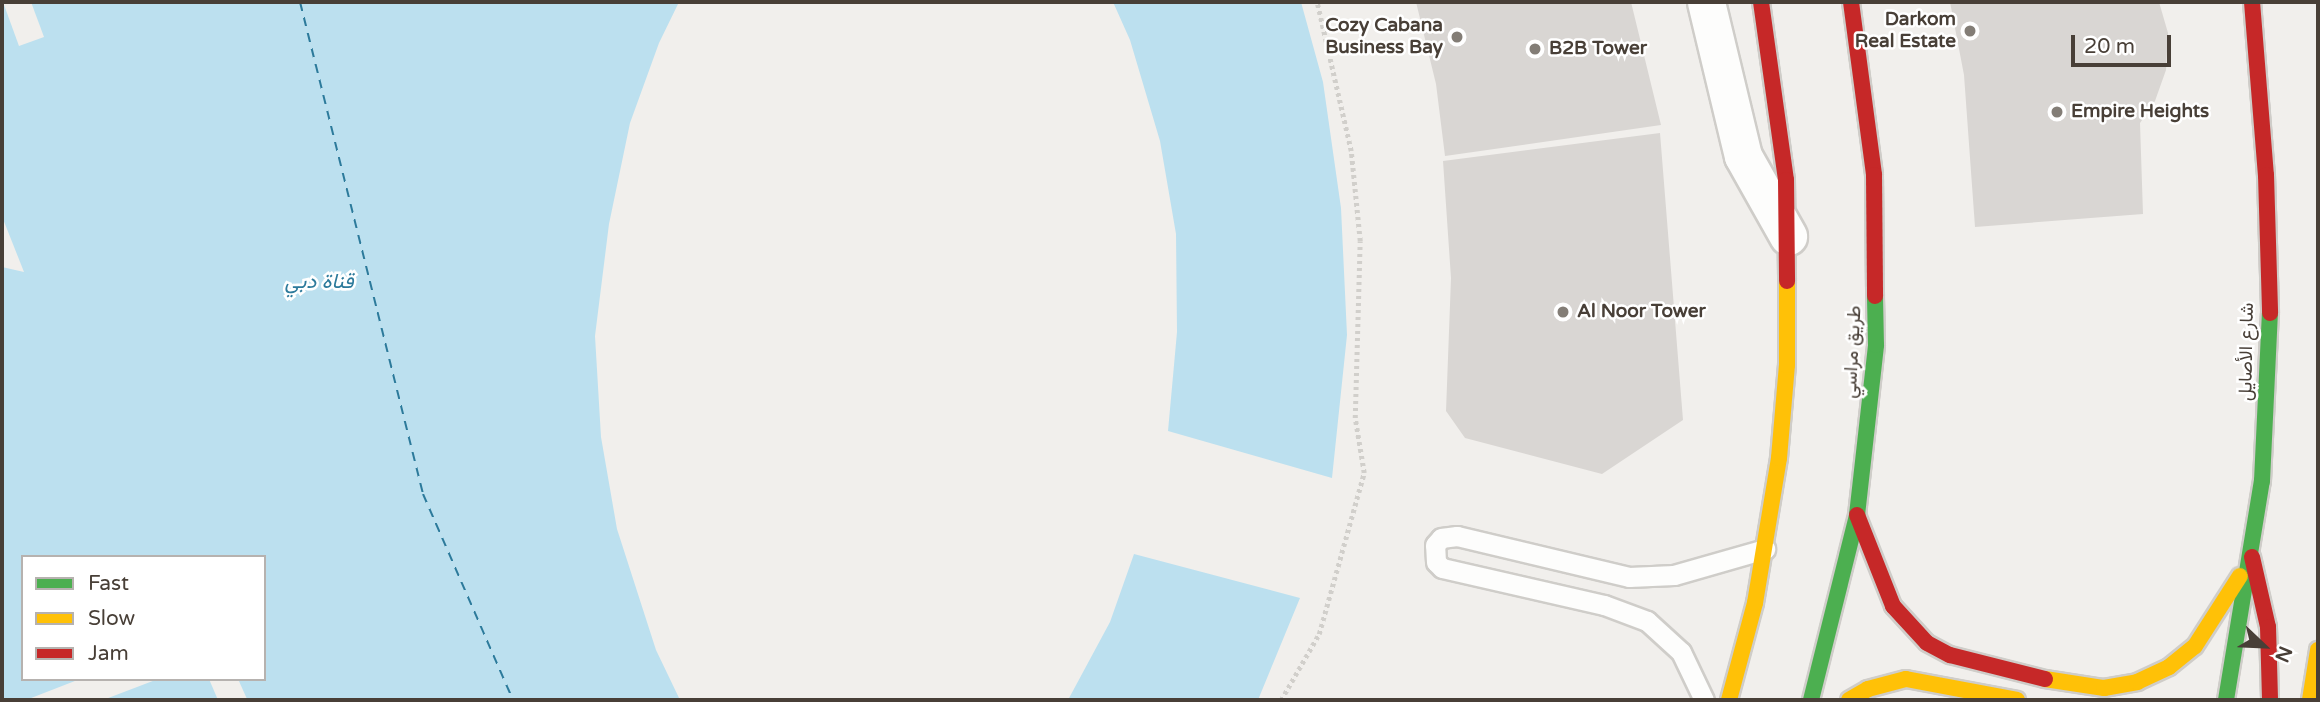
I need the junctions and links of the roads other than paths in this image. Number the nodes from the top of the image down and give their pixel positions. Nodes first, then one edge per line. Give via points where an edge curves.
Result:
1 (1706, 2) edge
2 (1761, 2) edge
3 (1851, 2) edge
4 (2252, 2) edge
5 (1788, 236) junction
6 (1857, 515) junction
7 (1765, 549) junction
8 (2252, 556) junction
9 (2318, 650) edge
10 (1704, 700) edge
11 (1729, 700) edge
12 (1811, 700) edge
13 (1849, 700) edge
14 (2017, 700) edge
15 (2226, 700) edge
16 (2270, 700) edge
17 (2310, 700) edge

1 - 5 street via 1743,156
2 - 5 main road via 1786,180
3 - 6 main road, طريق مراسي via 1869,126 1878,260 1875,357
4 - 8 main road, شارع الأصايل via 2266,175 2270,315 2262,481
5 - 7 main road via 1787,365
6 - 8 main road via 1893,606 1927,643 1950,655 2070,685 2104,688 2137,682 2169,667 2202,636
6 - 12 main road, طريق مراسي
7 - 10 lane via 1674,575 1640,577 1586,570 1457,536 1441,538 1435,545 1433,554 1442,568 1604,605 1647,621 1681,652
7 - 11 main road
8 - 15 main road, شارع الأصايل
8 - 16 main road via 2268,627
9 - 17 main road
13 - 14 main road via 1906,679

